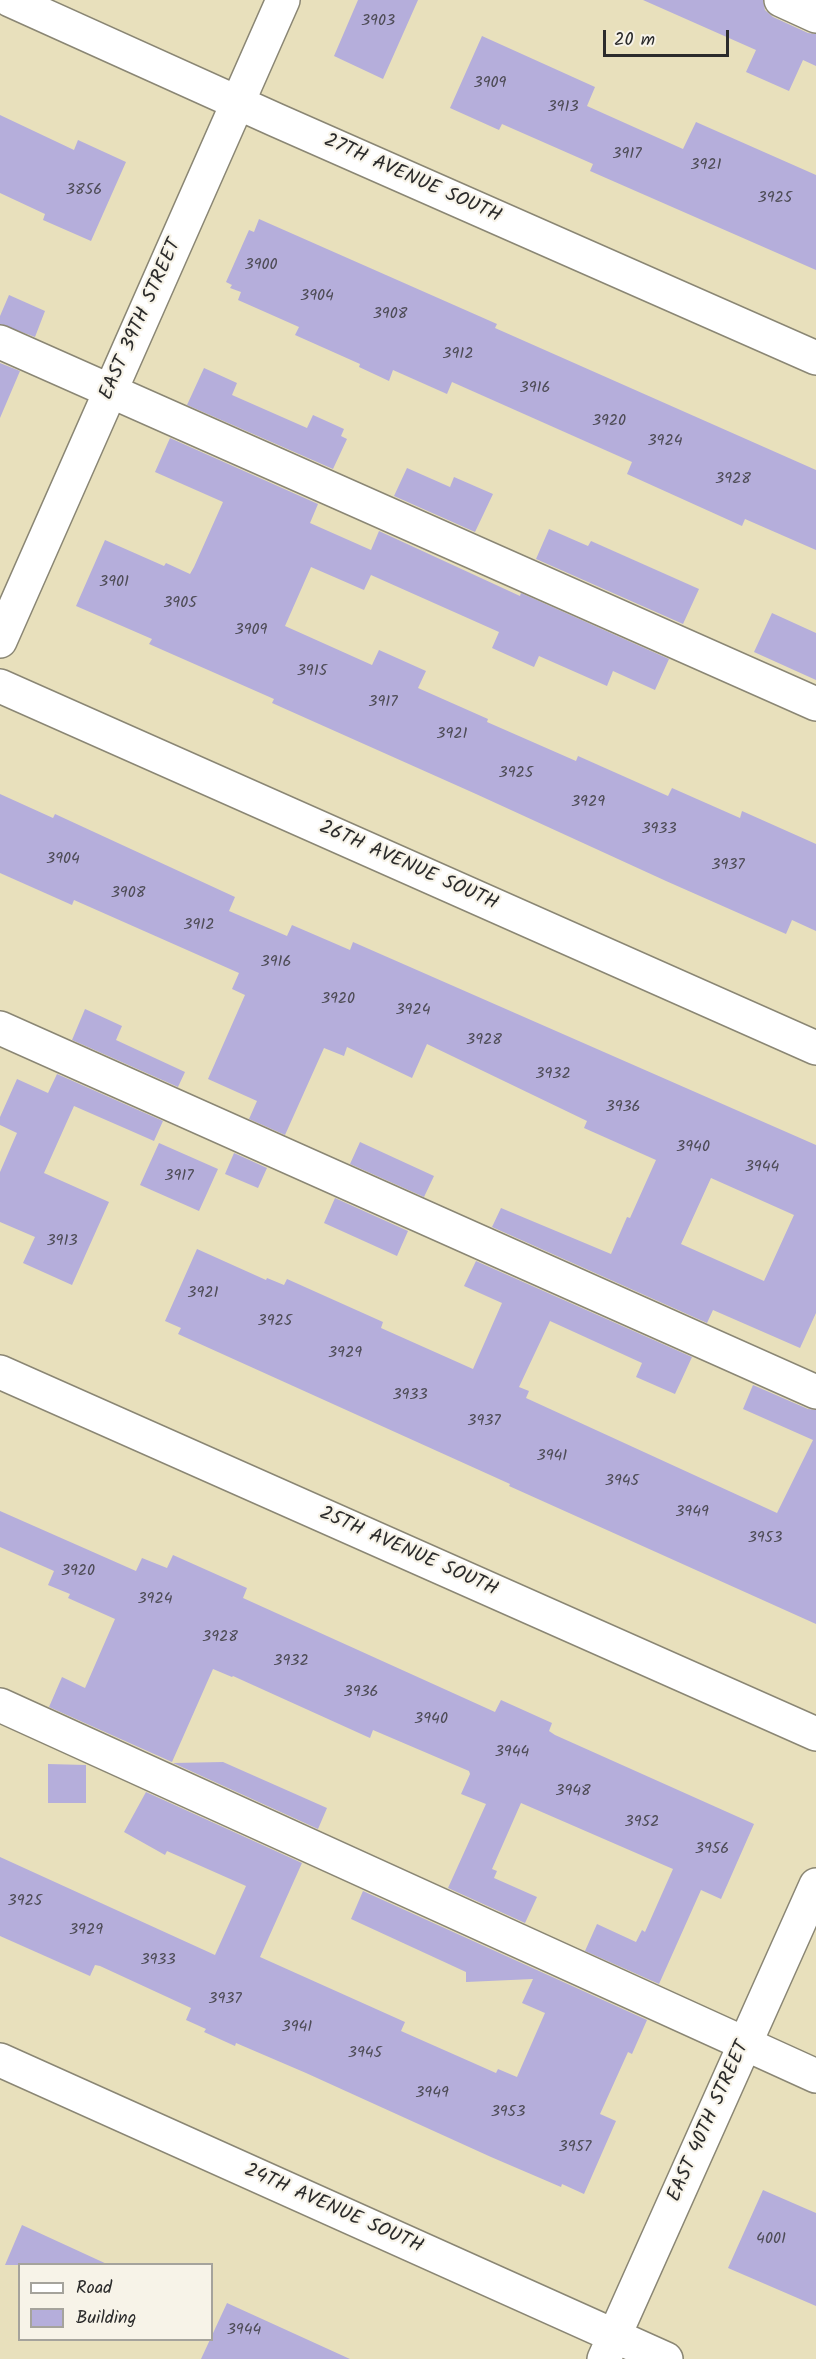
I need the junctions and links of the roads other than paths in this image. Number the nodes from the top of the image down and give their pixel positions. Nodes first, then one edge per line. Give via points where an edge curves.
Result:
1 (10, 0) edge
2 (284, 0) edge
3 (781, 0) edge
4 (816, 16) edge
5 (239, 102) junction
6 (0, 342) edge
7 (816, 358) edge
8 (111, 392) junction
9 (0, 641) edge
10 (0, 686) edge
11 (816, 704) edge
12 (0, 1028) edge
13 (816, 1048) edge
14 (0, 1372) edge
15 (816, 1392) edge
16 (0, 1705) edge
17 (816, 1734) edge
18 (816, 1885) edge
19 (744, 2044) junction
20 (0, 2060) edge
21 (816, 2076) edge
22 (610, 2348) edge
23 (666, 2359) edge

1 - 5 street, 27TH AVENUE SOUTH
2 - 5 street, EAST 39TH STREET
3 - 4 street
5 - 7 street, 27TH AVENUE SOUTH
5 - 8 street, EAST 39TH STREET
6 - 8 street
8 - 9 street, EAST 39TH STREET
8 - 11 street
10 - 13 street, 26TH AVENUE SOUTH
12 - 15 street
14 - 17 street, 25TH AVENUE SOUTH
16 - 19 street
18 - 19 street, EAST 40TH STREET
19 - 21 street
19 - 22 street, EAST 40TH STREET
20 - 22 street, 24TH AVENUE SOUTH
22 - 23 street, 24TH AVENUE SOUTH

